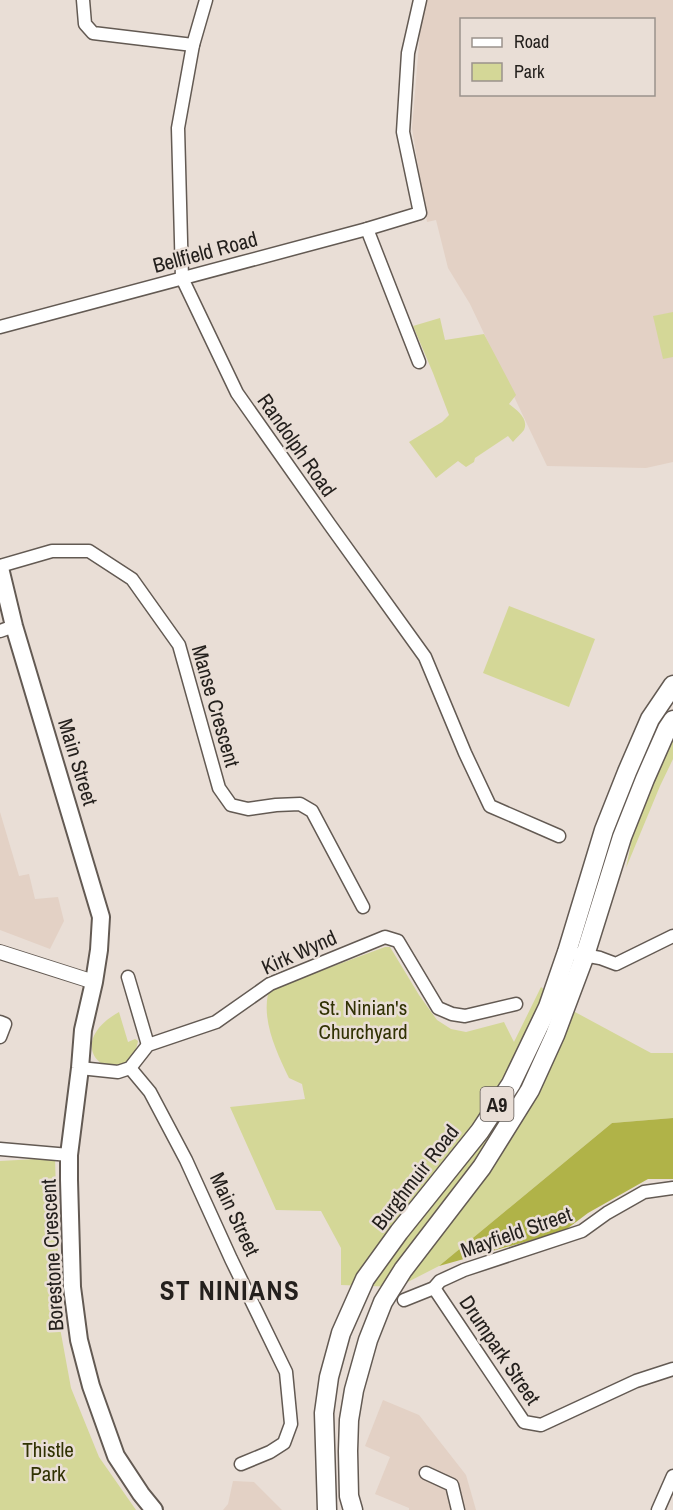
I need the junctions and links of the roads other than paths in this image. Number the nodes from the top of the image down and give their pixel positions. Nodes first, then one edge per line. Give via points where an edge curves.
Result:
1 (83, 0) edge
2 (206, 0) edge
3 (420, 0) edge
4 (193, 45) junction
5 (368, 228) junction
6 (182, 278) junction
7 (0, 327) edge
8 (419, 362) dead end
9 (0, 567) edge
10 (7, 628) edge
11 (673, 685) edge
12 (673, 720) edge
13 (559, 836) dead end
14 (363, 907) dead end
15 (673, 936) edge
16 (0, 952) edge
17 (567, 952) junction
18 (585, 955) junction
19 (128, 977) dead end
20 (94, 982) junction
21 (516, 1004) dead end
22 (0, 1022) edge
23 (0, 1037) edge
24 (148, 1045) junction
25 (80, 1068) junction
26 (130, 1068) junction
27 (0, 1149) edge
28 (69, 1155) junction
29 (673, 1188) edge
30 (434, 1288) junction
31 (404, 1300) dead end
32 (673, 1369) edge
33 (242, 1464) dead end
34 (426, 1473) dead end
35 (673, 1476) edge
36 (154, 1510) edge
37 (327, 1510) edge
38 (353, 1510) edge
39 (458, 1510) edge
40 (658, 1510) edge

1 - 4 street via 85,24 93,33
2 - 4 street, Randolph Road
3 - 5 street, Bellfield Road via 408,53 403,132 420,213
4 - 6 street, Randolph Road via 178,128
5 - 6 street, Bellfield Road
5 - 8 street
6 - 7 street, Bellfield Road
6 - 13 street, Randolph Road via 237,393 425,657 490,806
9 - 10 main road, Main Street
9 - 14 street, Manse Crescent via 52,550 89,551 132,579 178,645 219,788 231,805 248,809 300,804 312,811
10 - 20 main road, Main Street via 101,917
11 - 17 main road, Burghmuir Road / A9 via 650,719 603,830
12 - 18 main road, A9 via 622,837
15 - 18 street via 616,964
16 - 20 street
17 - 18 street
17 - 37 main road, Burghmuir Road / A9 via 548,1007 511,1084 480,1131 365,1279 340,1334 324,1413
18 - 38 main road, A9 via 530,1090 482,1167 383,1302 368,1340 349,1420 349,1496
19 - 24 street
20 - 25 main road, Borestone Crescent via 83,1030
21 - 24 street, Kirk Wynd via 465,1016 438,1008 398,941 385,937 270,984 216,1022
22 - 23 street via 5,1024
24 - 26 street
25 - 26 street via 118,1072
25 - 28 main road, Borestone Crescent
26 - 33 street, Main Street via 150,1092 186,1160 286,1372 291,1424 284,1443
27 - 28 street
28 - 36 main road, Borestone Crescent via 72,1287 79,1340 116,1456
29 - 30 street, Mayfield Street via 644,1192 582,1231 464,1270
30 - 31 street, Mayfield Street
30 - 32 street, Drumpark Street via 524,1422 541,1425 636,1381
34 - 39 street via 452,1485
35 - 40 street

